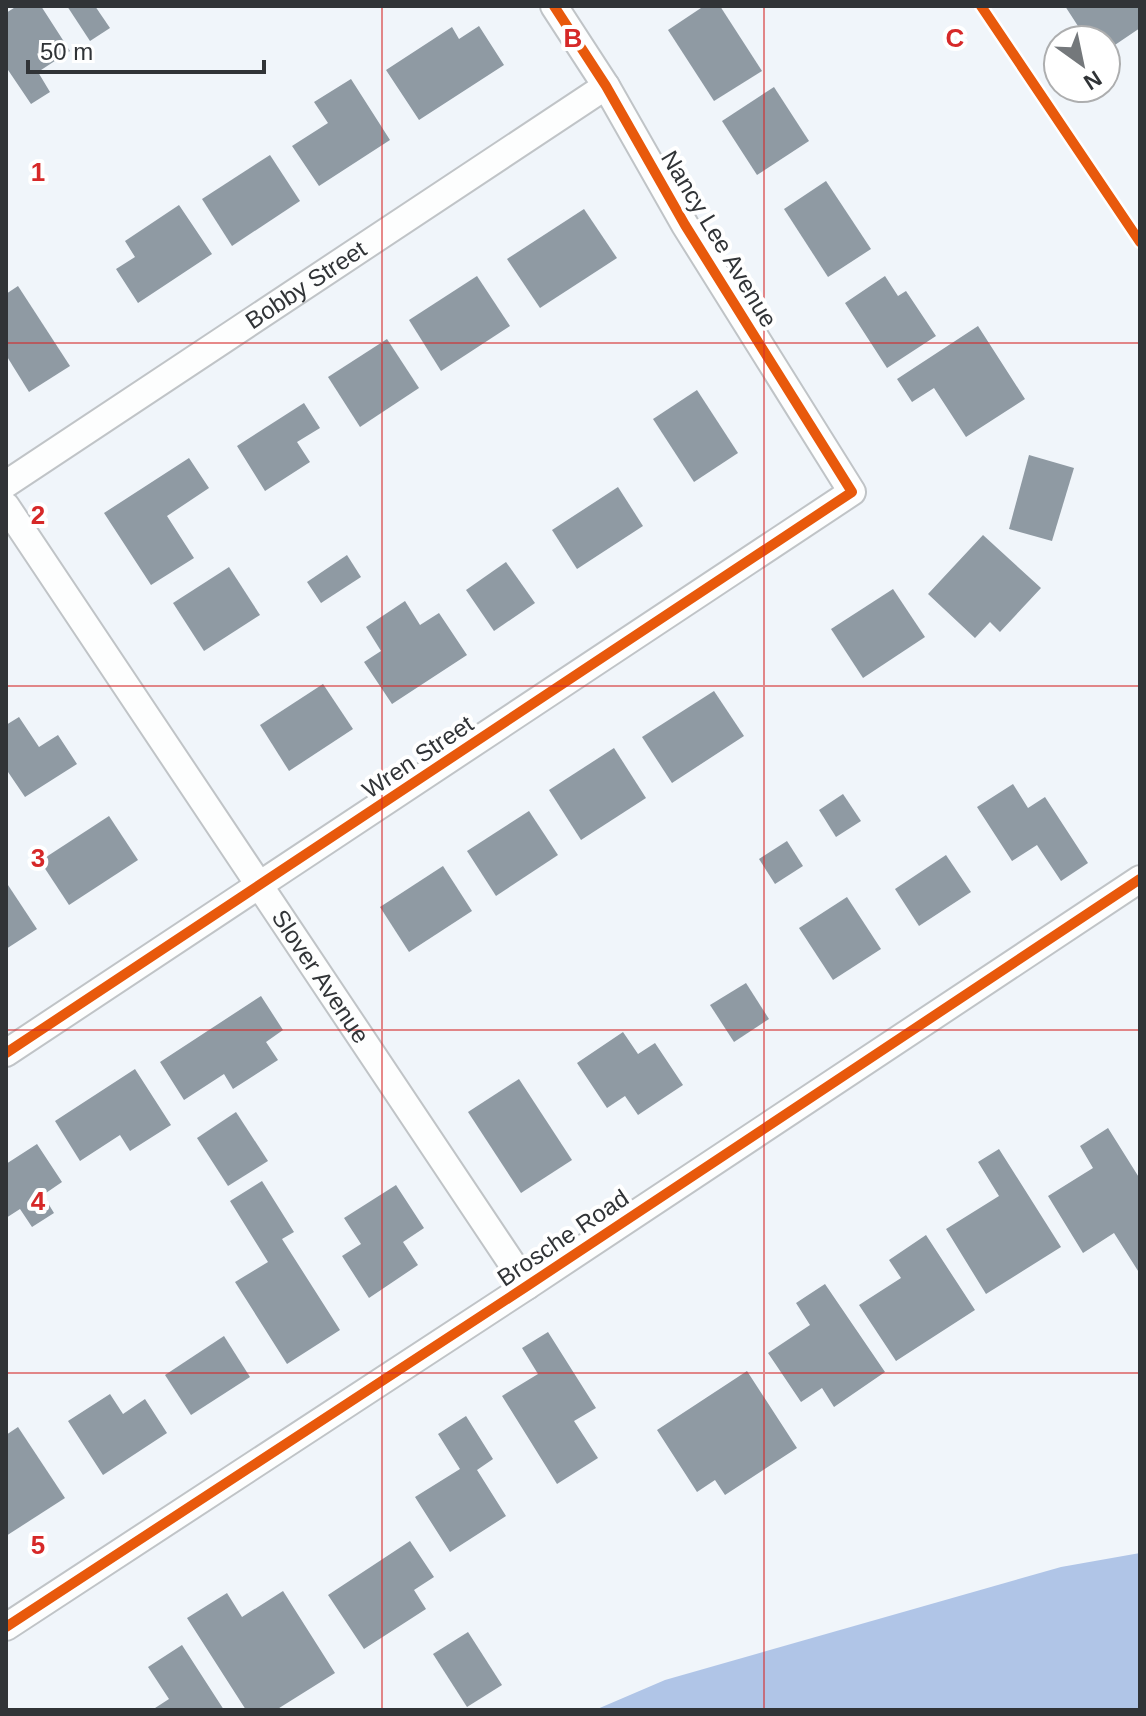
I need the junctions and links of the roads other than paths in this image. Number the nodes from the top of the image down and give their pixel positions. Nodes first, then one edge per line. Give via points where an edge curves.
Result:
1 (554, 6) edge
2 (606, 86) junction
3 (6, 484) edge
4 (852, 492) joint
5 (6, 506) edge
6 (1140, 879) edge
7 (260, 886) junction
8 (6, 1053) edge
9 (527, 1286) junction
10 (6, 1627) edge

1 - 2 street, Nancy Lee Avenue
2 - 3 street, Bobby Street
2 - 4 street, Nancy Lee Avenue via 685,225
4 - 7 street, Wren Street
5 - 7 street, Slover Avenue
6 - 9 street, Brosche Road
7 - 8 street, Wren Street
7 - 9 street, Slover Avenue
9 - 10 street, Brosche Road

